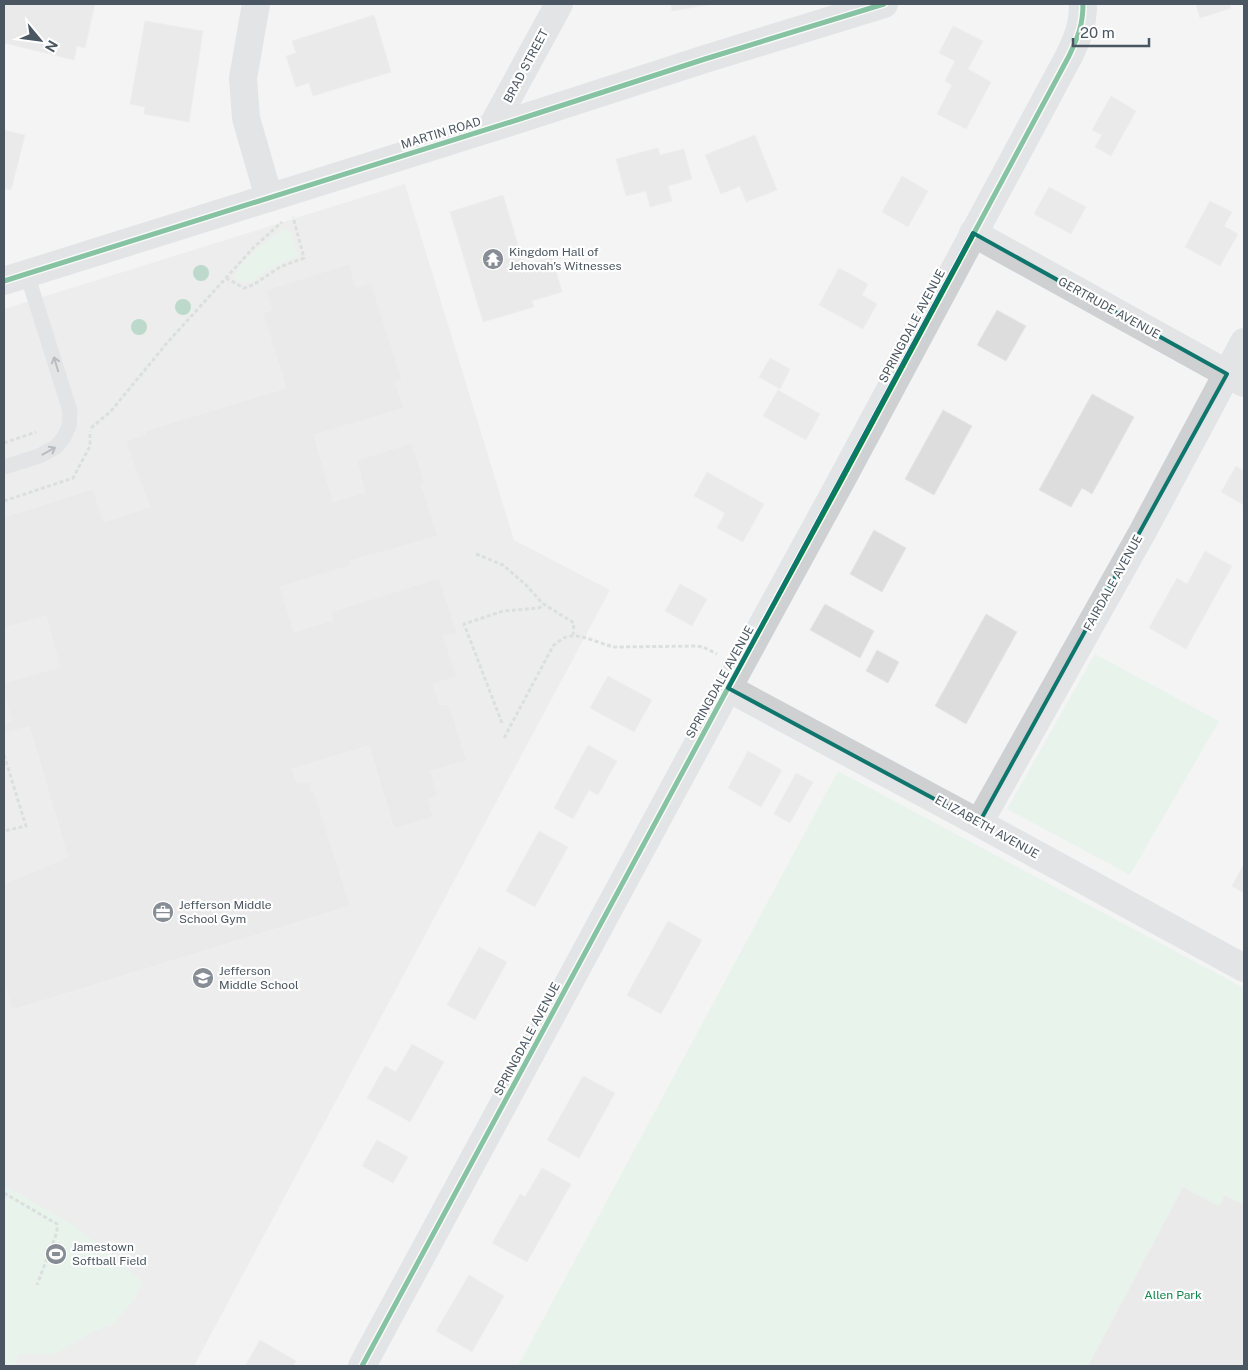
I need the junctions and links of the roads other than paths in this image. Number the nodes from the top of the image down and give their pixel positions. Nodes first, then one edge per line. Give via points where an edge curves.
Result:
1 (256, 4) edge
2 (559, 4) edge
3 (884, 4) edge
4 (1083, 4) edge
5 (492, 127) junction
6 (273, 210) junction
7 (973, 233) junction
8 (16, 277) edge
9 (1244, 342) edge
10 (1236, 379) edge
11 (4, 467) edge
12 (734, 677) junction
13 (980, 823) junction
14 (1244, 968) edge
15 (362, 1366) edge

1 - 6 street via 244,78 246,118
2 - 5 street, BRAD STREET
3 - 5 street, MARTIN ROAD
4 - 7 street, SPRINGDALE AVENUE via 1079,35
5 - 6 street, MARTIN ROAD
6 - 8 street, MARTIN ROAD
7 - 10 street, GERTRUDE AVENUE
7 - 12 street, SPRINGDALE AVENUE
11 -> 8 lane via 56,447 69,426 70,411
9 - 10 street, FAIRDALE AVENUE
10 - 13 street, FAIRDALE AVENUE via 1143,531
12 - 13 street, ELIZABETH AVENUE
12 - 15 street, SPRINGDALE AVENUE
13 - 14 street, ELIZABETH AVENUE

